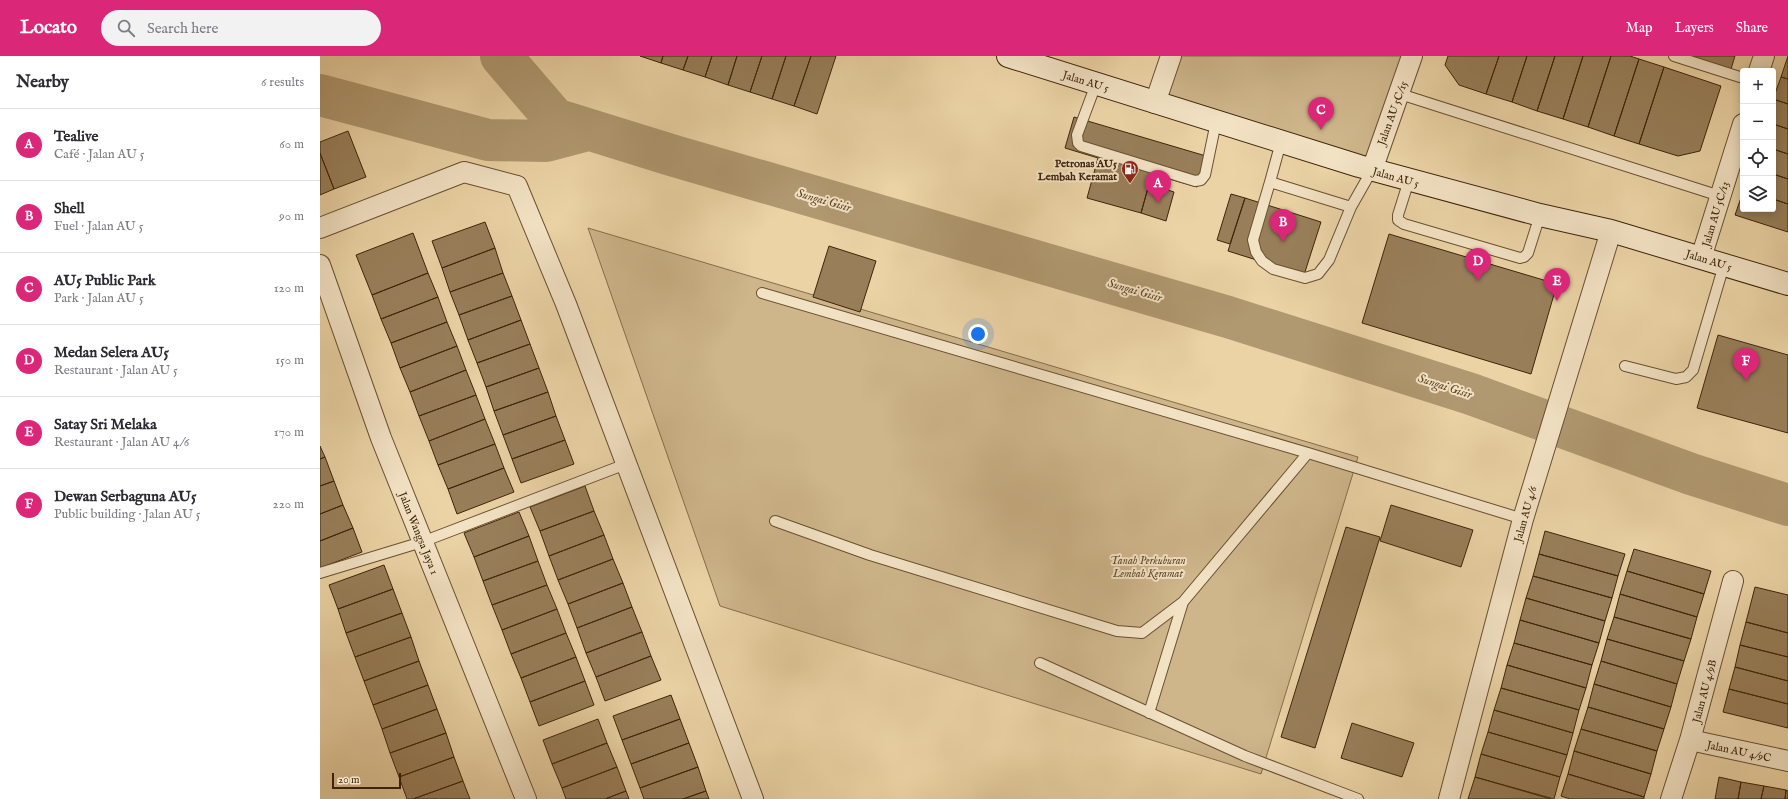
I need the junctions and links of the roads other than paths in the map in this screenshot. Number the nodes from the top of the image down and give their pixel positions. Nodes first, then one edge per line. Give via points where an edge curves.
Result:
1 (1008, 56) edge
2 (1171, 56) edge
3 (1412, 56) edge
4 (1674, 56) edge
5 (1764, 56) edge
6 (1761, 68) edge
7 (1740, 77) edge
8 (1096, 84) junction
9 (1400, 94) junction
10 (1155, 103) junction
11 (1216, 122) junction
12 (1740, 133) edge
13 (1282, 142) junction
14 (1372, 170) junction
15 (1409, 180) junction
16 (1270, 182) junction
17 (1720, 196) junction
18 (1351, 207) junction
19 (1540, 215) junction
20 (320, 228) edge
21 (1611, 231) junction
22 (1701, 258) junction
23 (320, 265) edge
24 (1724, 265) junction
25 (1788, 284) edge
26 (762, 293) dead end
27 (1625, 366) dead end
28 (1308, 453) junction
29 (626, 464) junction
30 (1523, 519) junction
31 (775, 521) dead end
32 (422, 542) junction
33 (320, 572) edge
34 (1733, 581) dead end
35 (1183, 602) junction
36 (1040, 663) dead end
37 (1149, 713) junction
38 (1690, 740) junction
39 (1788, 761) edge
40 (526, 799) edge
41 (753, 799) edge
42 (1358, 799) edge
43 (1449, 799) edge
44 (1671, 799) edge

1 - 8 main road, Jalan AU 5
2 - 10 street
3 - 9 street, Jalan AU 5C/15
4 - 7 lane
5 - 6 street
8 - 10 main road, Jalan AU 5
8 - 11 lane via 1077,136 1081,146 1195,182 1205,175
9 - 14 street, Jalan AU 5C/15
9 - 17 lane
10 - 11 main road, Jalan AU 5
11 - 13 main road, Jalan AU 5
12 - 17 street, Jalan AU 5C/13
13 - 14 main road, Jalan AU 5
13 - 16 lane
14 - 15 main road, Jalan AU 5
14 - 18 lane
15 - 19 main road, Jalan AU 5
15 - 19 lane via 1398,220 1404,224 1520,258 1528,253
16 - 18 lane
16 - 18 lane via 1253,240 1256,252 1272,269 1305,278 1318,274 1329,260
17 - 22 street, Jalan AU 5C/13
19 - 21 main road, Jalan AU 5
20 - 29 street via 464,172 517,186 566,304
21 - 22 main road, Jalan AU 5
21 - 30 street, Jalan AU 4/6
22 - 24 main road, Jalan AU 5
23 - 32 street, Jalan Wangsa Jaya 1 via 381,438
24 - 25 main road, Jalan AU 5
24 - 27 lane via 1693,370 1686,377 1676,379
26 - 28 lane
28 - 30 lane
28 - 35 lane
29 - 32 lane
29 - 41 street
30 - 43 street, Jalan AU 4/6
31 - 35 lane via 870,555 1117,631 1142,633
32 - 33 lane
32 - 40 street, Jalan Wangsa Jaya 1
34 - 38 street, Jalan AU 4/9B
35 - 37 lane
36 - 37 lane
37 - 42 lane via 1246,756
38 - 39 street, Jalan AU 4/9C
38 - 44 street, Jalan AU 4/9B

